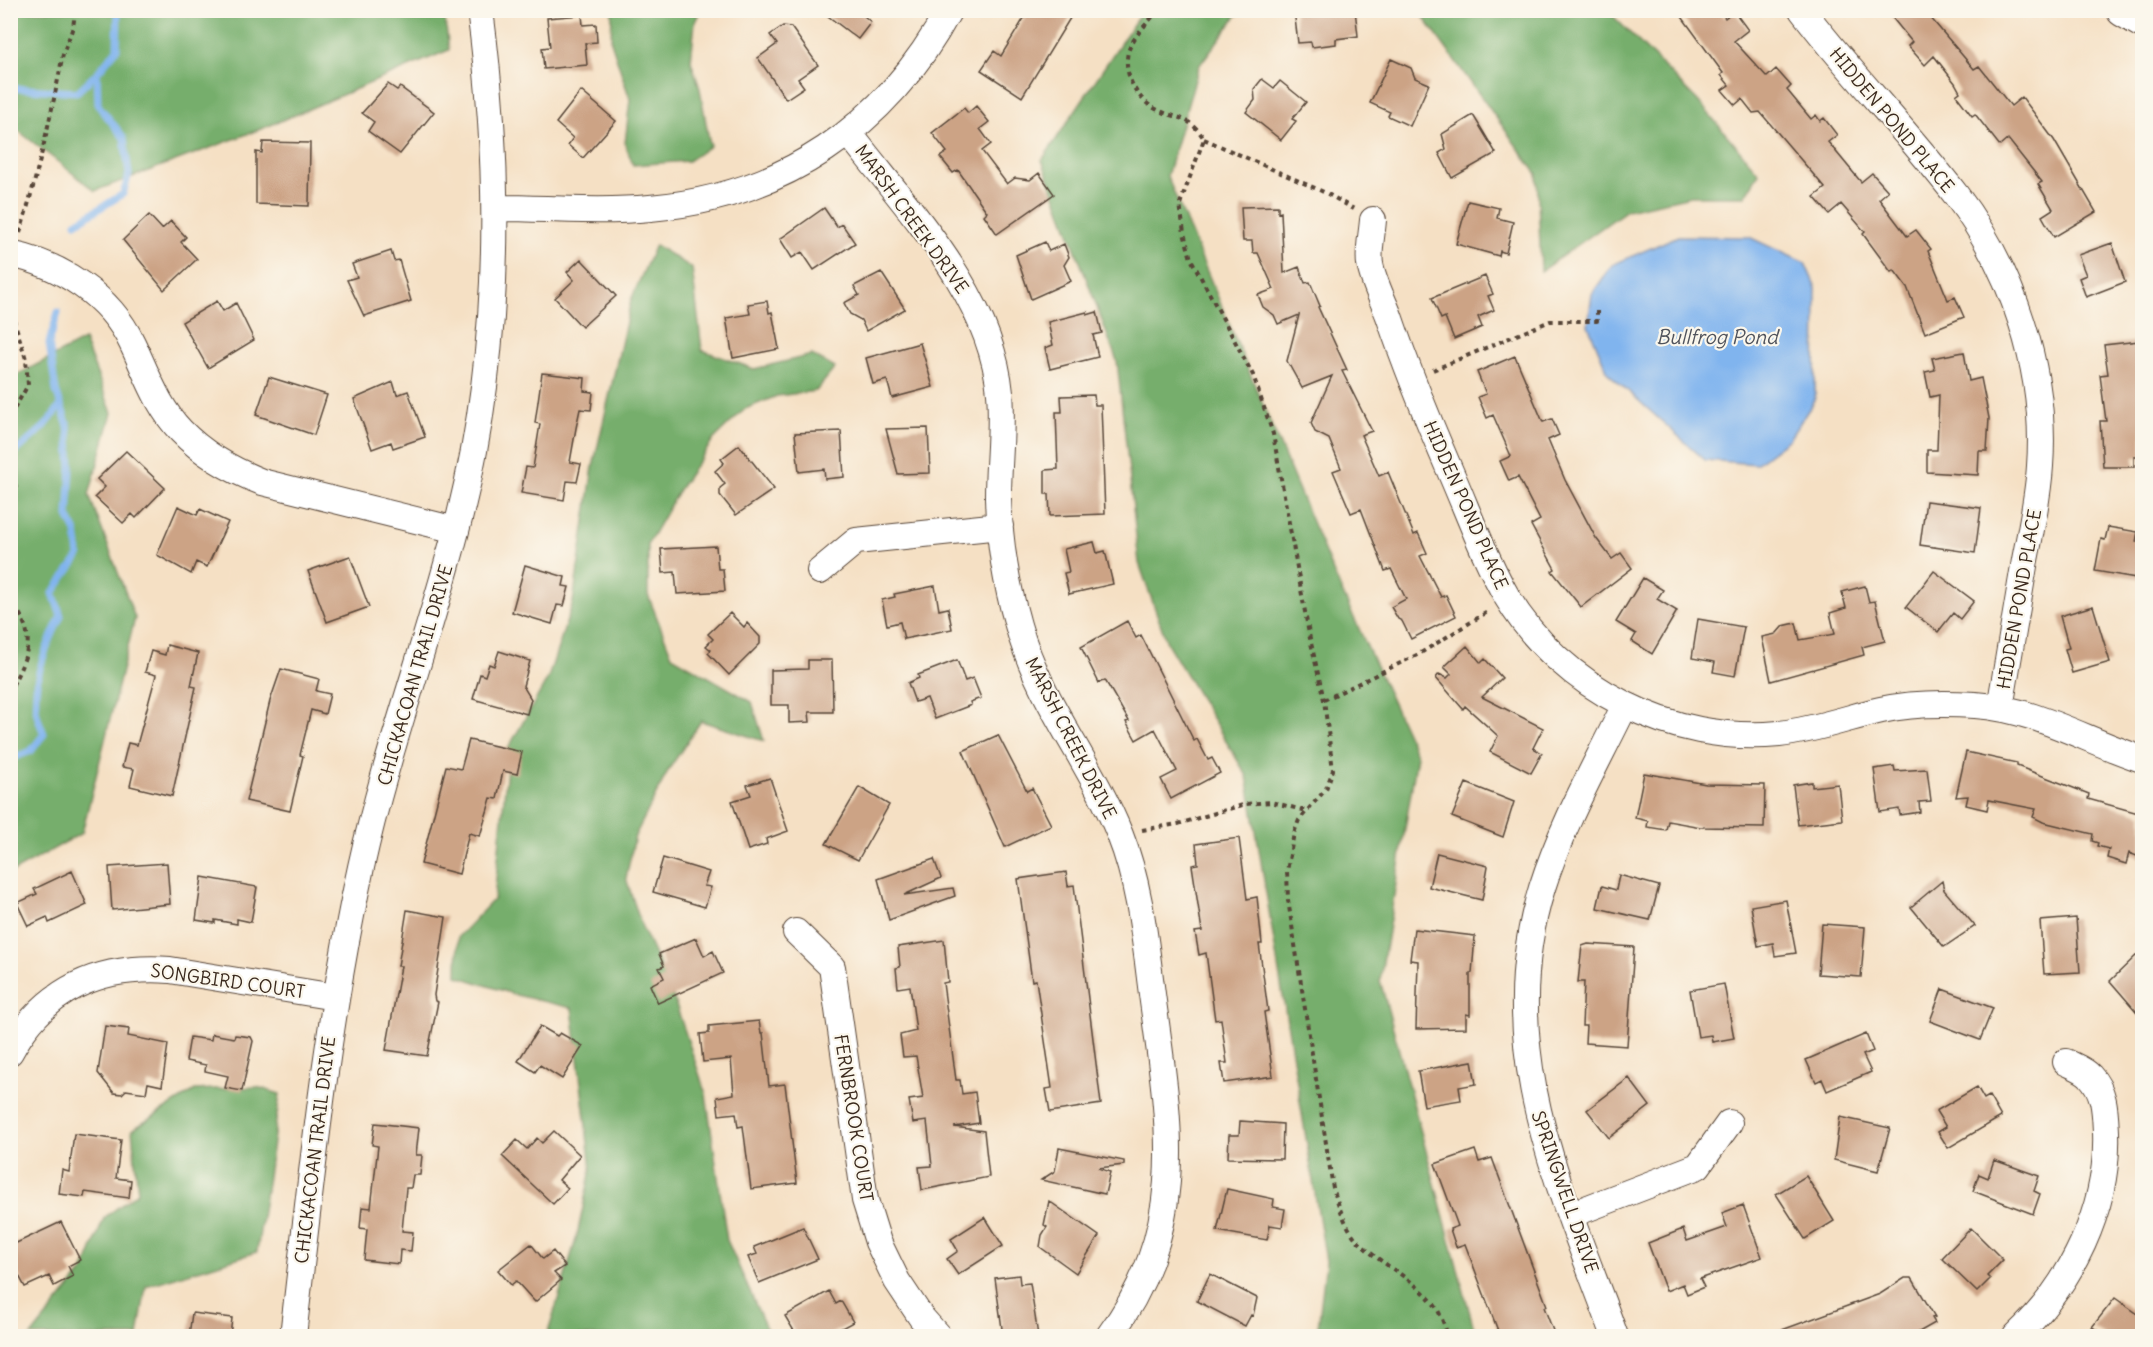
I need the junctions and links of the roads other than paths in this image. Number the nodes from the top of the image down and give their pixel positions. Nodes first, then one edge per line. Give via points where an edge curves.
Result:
1 (480, 10) edge
2 (949, 10) edge
3 (1802, 10) edge
4 (2123, 10) edge
5 (2142, 21) edge
6 (849, 133) junction
7 (495, 208) junction
8 (1373, 220) road end
9 (14, 255) edge
10 (1000, 526) junction
11 (456, 530) junction
12 (820, 571) dead end
13 (1625, 705) junction
14 (2000, 708) junction
15 (2142, 759) edge
16 (796, 932) dead end
17 (335, 997) junction
18 (10, 1052) edge
19 (2067, 1062) dead end
20 (1729, 1123) dead end
21 (1570, 1215) junction
22 (292, 1336) edge
23 (938, 1336) edge
24 (1109, 1336) edge
25 (1615, 1336) edge
26 (2016, 1336) edge

1 - 7 street, CHICKACOAN TRAIL DRIVE via 489,84
2 - 6 street via 909,74
3 - 14 street, HIDDEN POND PLACE via 1956,196 2005,278 2022,326 2040,420 2040,465
4 - 5 main road
6 - 7 street via 781,175 694,203 648,208
6 - 10 street, MARSH CREEK DRIVE via 957,274 976,309 991,350 999,390
7 - 11 street, CHICKACOAN TRAIL DRIVE via 489,333 478,424
8 - 13 street, HIDDEN POND PLACE via 1370,264 1410,377 1508,599 1548,649 1578,675
9 - 11 street via 67,274 93,292 131,340 160,403 180,430 205,453 262,482
10 - 12 street via 856,541
10 - 24 street, MARSH CREEK DRIVE via 1010,594 1030,660 1122,838 1142,919 1170,1147 1168,1187 1149,1264
11 - 17 street, CHICKACOAN TRAIL DRIVE via 361,865
13 - 14 street, HIDDEN POND PLACE via 1662,720 1737,735 1817,728 1883,710 1932,704
13 - 21 street, SPRINGWELL DRIVE via 1558,844 1542,889 1525,988 1531,1088 1542,1135
14 - 15 street via 2040,717
16 - 23 street, FERNBROOK COURT via 832,967 865,1200 879,1242 897,1281
17 - 18 street, SONGBIRD COURT via 170,970 114,971 58,995 21,1033
17 - 22 street, CHICKACOAN TRAIL DRIVE
19 - 26 street via 2090,1075 2105,1100 2102,1183 2078,1255 2058,1289
20 - 21 street via 1698,1166
21 - 25 street, SPRINGWELL DRIVE

